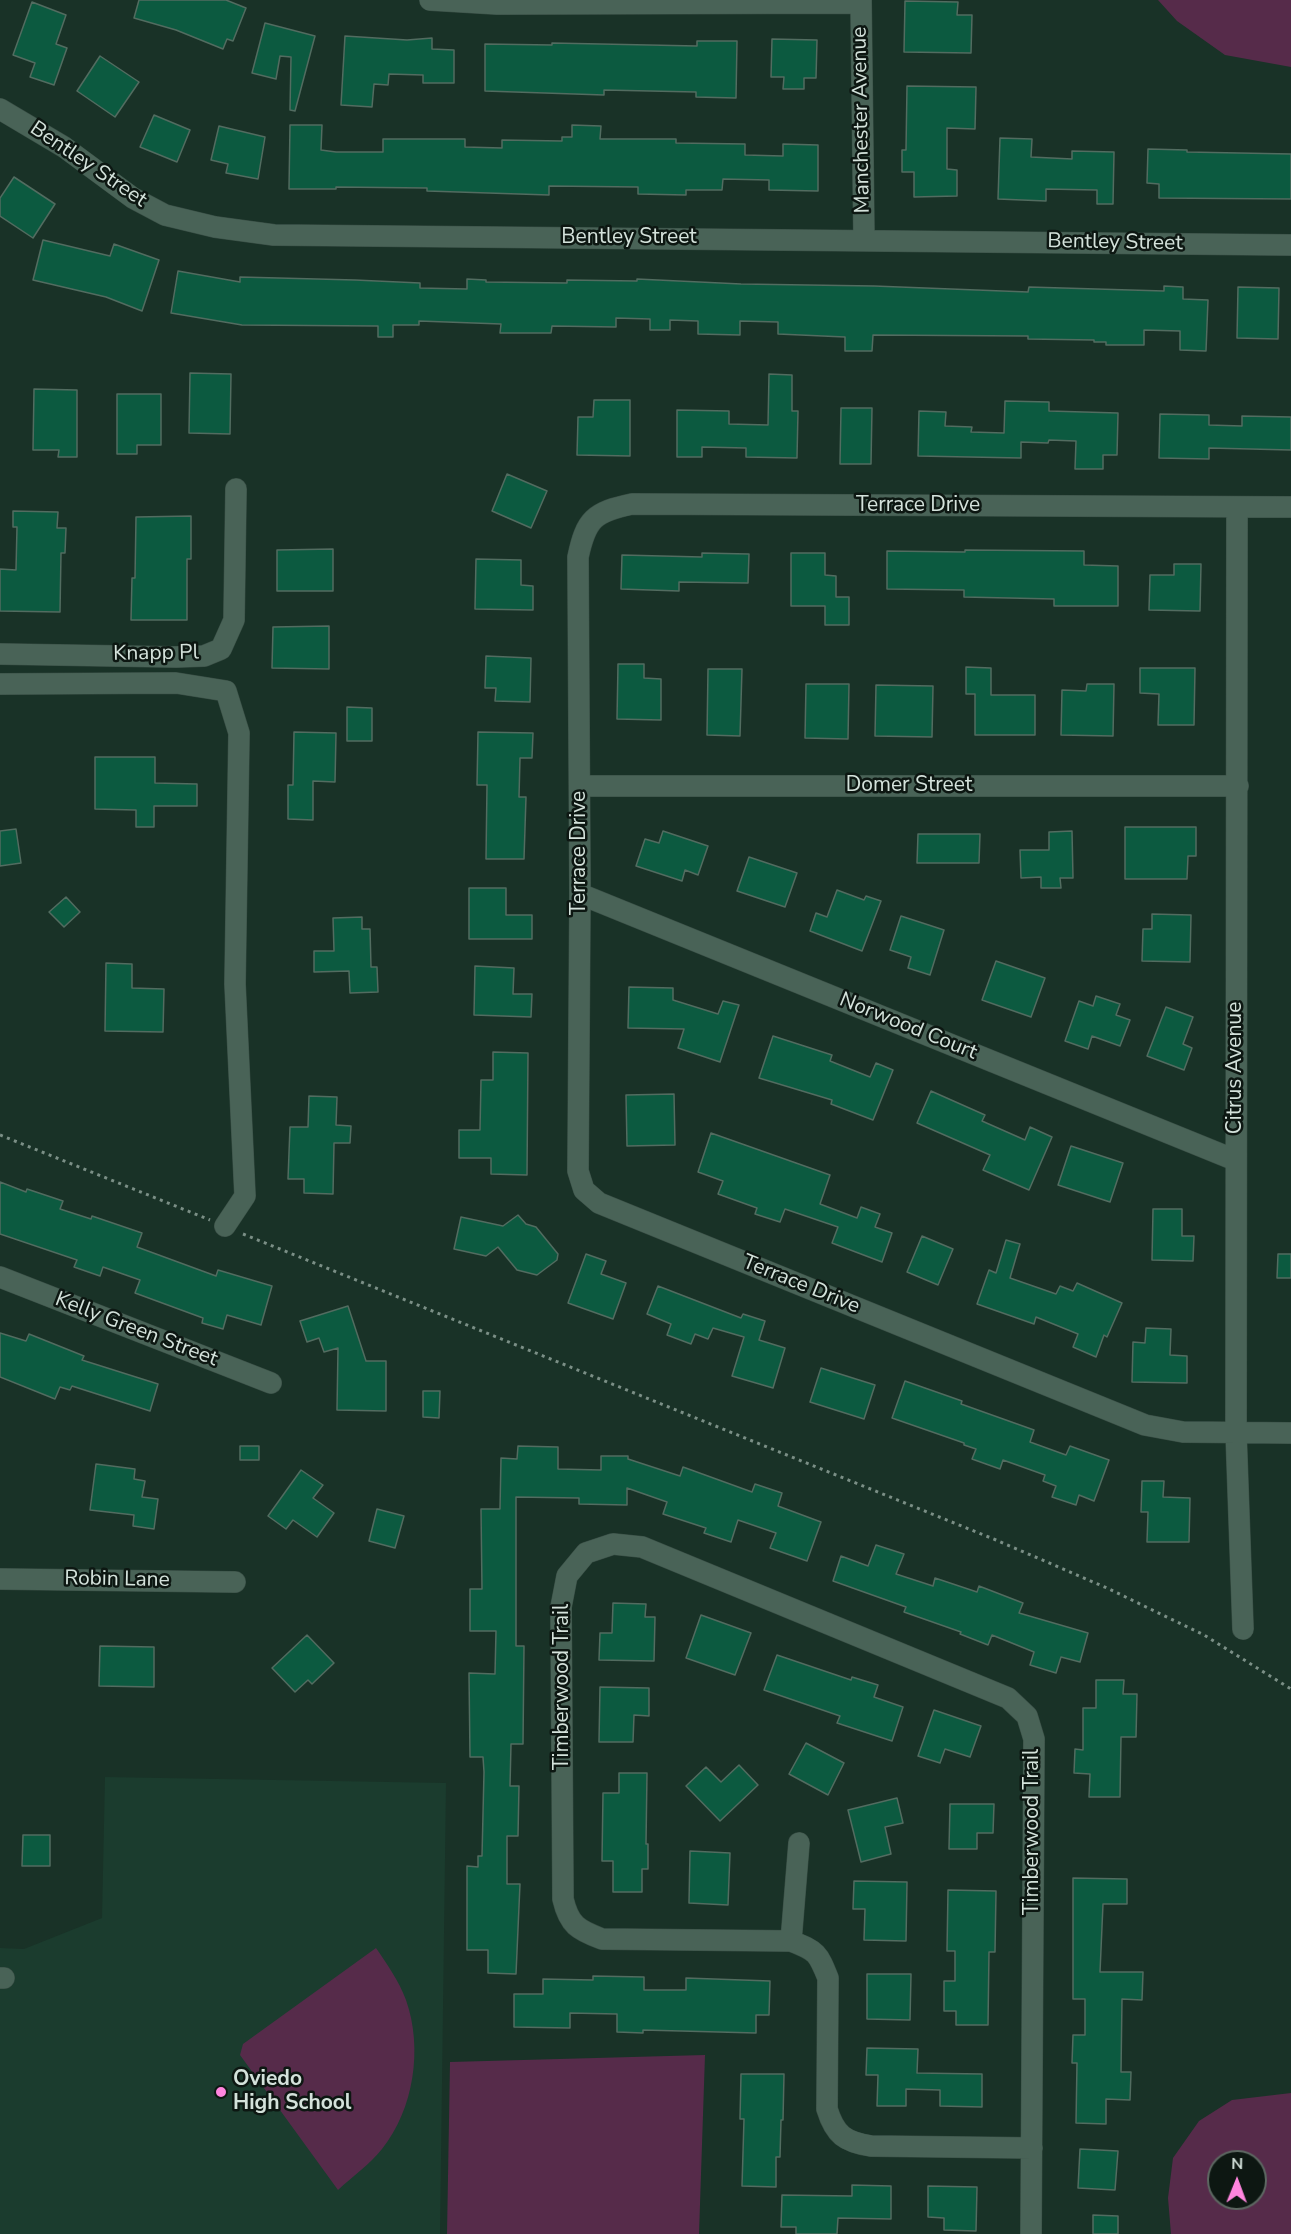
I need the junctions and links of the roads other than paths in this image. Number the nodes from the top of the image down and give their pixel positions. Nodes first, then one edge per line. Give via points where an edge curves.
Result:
1 (430, 0) edge
2 (861, 1) edge
3 (0, 109) edge
4 (864, 240) junction
5 (1291, 245) edge
6 (236, 489) dead end
7 (1237, 507) junction
8 (1291, 507) edge
9 (0, 654) edge
10 (0, 684) edge
11 (580, 786) junction
12 (1238, 786) junction
13 (580, 894) junction
14 (1235, 1160) junction
15 (225, 1226) road end
16 (0, 1277) edge
17 (271, 1383) dead end
18 (1236, 1432) junction
19 (1291, 1433) edge
20 (0, 1579) edge
21 (235, 1582) dead end
22 (1243, 1629) dead end
23 (799, 1843) dead end
24 (792, 1941) junction
25 (1032, 2148) junction
26 (1031, 2234) edge

1 - 2 street via 497,4
2 - 4 street, Manchester Avenue
3 - 4 street, Bentley Street via 64,147 133,198 165,215 215,227 274,235
4 - 5 street, Bentley Street
6 - 9 street, Knapp Pl via 234,621 221,649 204,656 176,657
7 - 8 street, Terrace Drive
7 - 11 street, Terrace Drive via 632,504 608,509 593,518 583,534 578,557
7 - 12 street, Citrus Avenue
10 - 15 street via 176,683 226,691 239,733 234,984 245,1196
11 - 12 street, Domer Street
11 - 13 street, Terrace Drive
12 - 14 street, Citrus Avenue
13 - 14 street, Norwood Court
13 - 18 street, Terrace Drive via 578,1171 584,1190 600,1203 1145,1425 1183,1432
14 - 18 street, Citrus Avenue
16 - 17 street, Kelly Green Street
18 - 19 street, Terrace Drive
18 - 22 street, Citrus Avenue
20 - 21 street, Robin Lane
23 - 24 street
24 - 25 street, Timberwood Trail via 810,1948 820,1958 828,1978 827,2109 833,2127 851,2143
24 - 25 street, Timberwood Trail via 602,1939 581,1932 567,1917 563,1899 561,1607 567,1576 586,1553 613,1544 642,1547 1008,1698 1027,1716 1034,1739
25 - 26 street, Timberwood Trail

